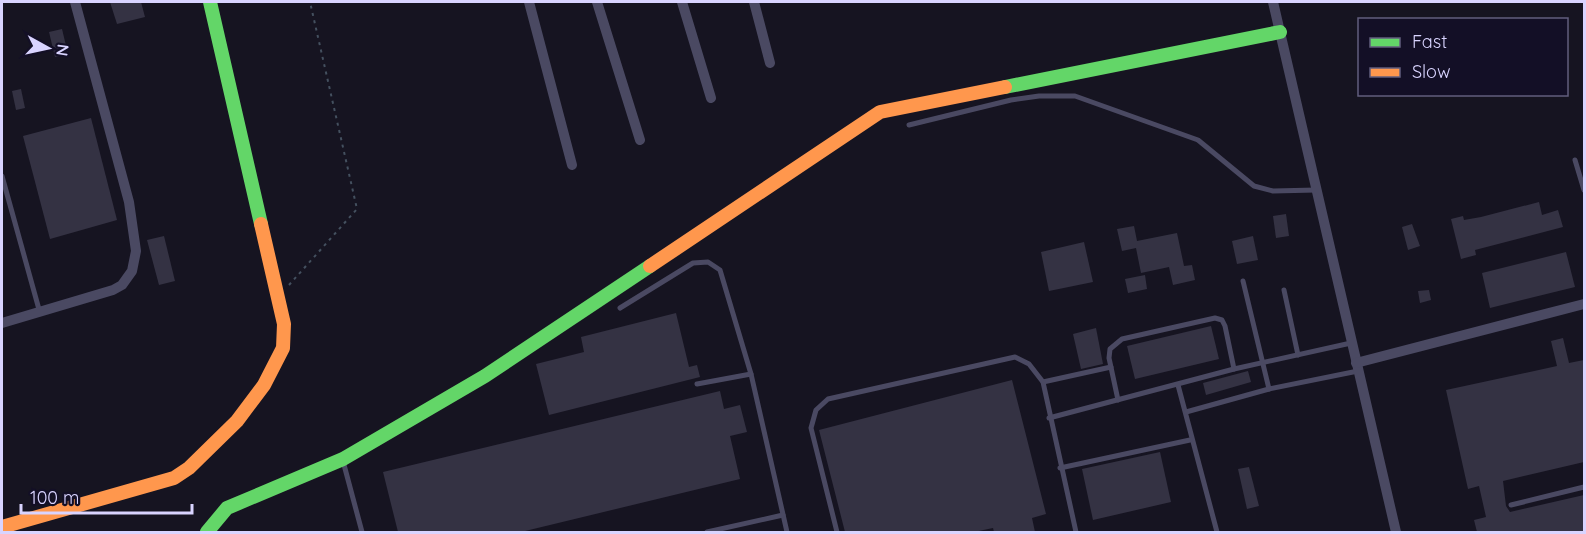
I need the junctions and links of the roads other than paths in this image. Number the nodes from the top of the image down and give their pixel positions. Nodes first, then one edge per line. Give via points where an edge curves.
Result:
1 (75, 2) edge
2 (210, 2) edge
3 (529, 2) edge
4 (597, 2) edge
5 (682, 2) edge
6 (754, 2) edge
7 (1273, 2) edge
8 (1280, 32) junction
9 (770, 63) dead end
10 (711, 98) dead end
11 (909, 125) dead end
12 (640, 140) dead end
13 (1575, 160) dead end
14 (572, 165) dead end
15 (2, 176) edge
16 (1316, 190) junction
17 (1584, 190) edge
18 (1243, 281) dead end
19 (1284, 290) dead end
20 (1584, 304) edge
21 (620, 308) dead end
22 (40, 313) junction
23 (2, 323) edge
24 (1350, 343) junction
25 (1298, 355) junction
26 (1263, 363) junction
27 (1111, 367) junction
28 (1357, 367) junction
29 (1234, 369) junction
30 (751, 374) junction
31 (1043, 382) junction
32 (697, 384) dead end
33 (1178, 384) junction
34 (1269, 389) junction
35 (1118, 400) junction
36 (1186, 412) junction
37 (1049, 418) junction
38 (1190, 440) junction
39 (343, 459) junction
40 (1060, 468) junction
41 (1584, 487) edge
42 (1511, 506) dead end
43 (783, 515) junction
44 (2, 527) edge
45 (207, 532) edge
46 (362, 532) edge
47 (707, 532) edge
48 (787, 532) edge
49 (837, 532) edge
50 (1076, 532) edge
51 (1217, 532) edge
52 (1396, 532) edge

1 - 22 street via 129,202 135,262 122,285
2 - 44 street via 284,324 282,352 266,384 190,468 174,478
3 - 14 street
4 - 12 street
5 - 10 street
6 - 9 street
7 - 8 street
8 - 16 street
8 - 39 street via 880,112 485,376
11 - 16 lane via 1011,100 1075,96 1198,140 1254,186 1273,191
13 - 17 lane
15 - 22 lane
16 - 24 street
18 - 26 lane
19 - 25 lane
20 - 28 street
21 - 30 lane via 693,263 708,262 720,270
22 - 23 street
24 - 25 lane
24 - 28 street
25 - 26 lane
26 - 29 lane
26 - 34 lane
27 - 29 lane via 1110,349 1122,339 1215,318 1225,326
27 - 31 lane
27 - 35 lane
28 - 34 lane
28 - 52 street
29 - 33 lane
30 - 32 lane
30 - 43 lane
31 - 37 lane
31 - 49 lane via 1029,364 1015,357 828,399 816,410 811,428
33 - 35 lane
33 - 36 lane
34 - 36 lane
35 - 37 lane
36 - 38 lane
37 - 40 lane
38 - 40 lane
38 - 51 lane
39 - 45 street via 227,508
39 - 46 lane
40 - 50 lane
41 - 42 lane
43 - 47 lane
43 - 48 lane

